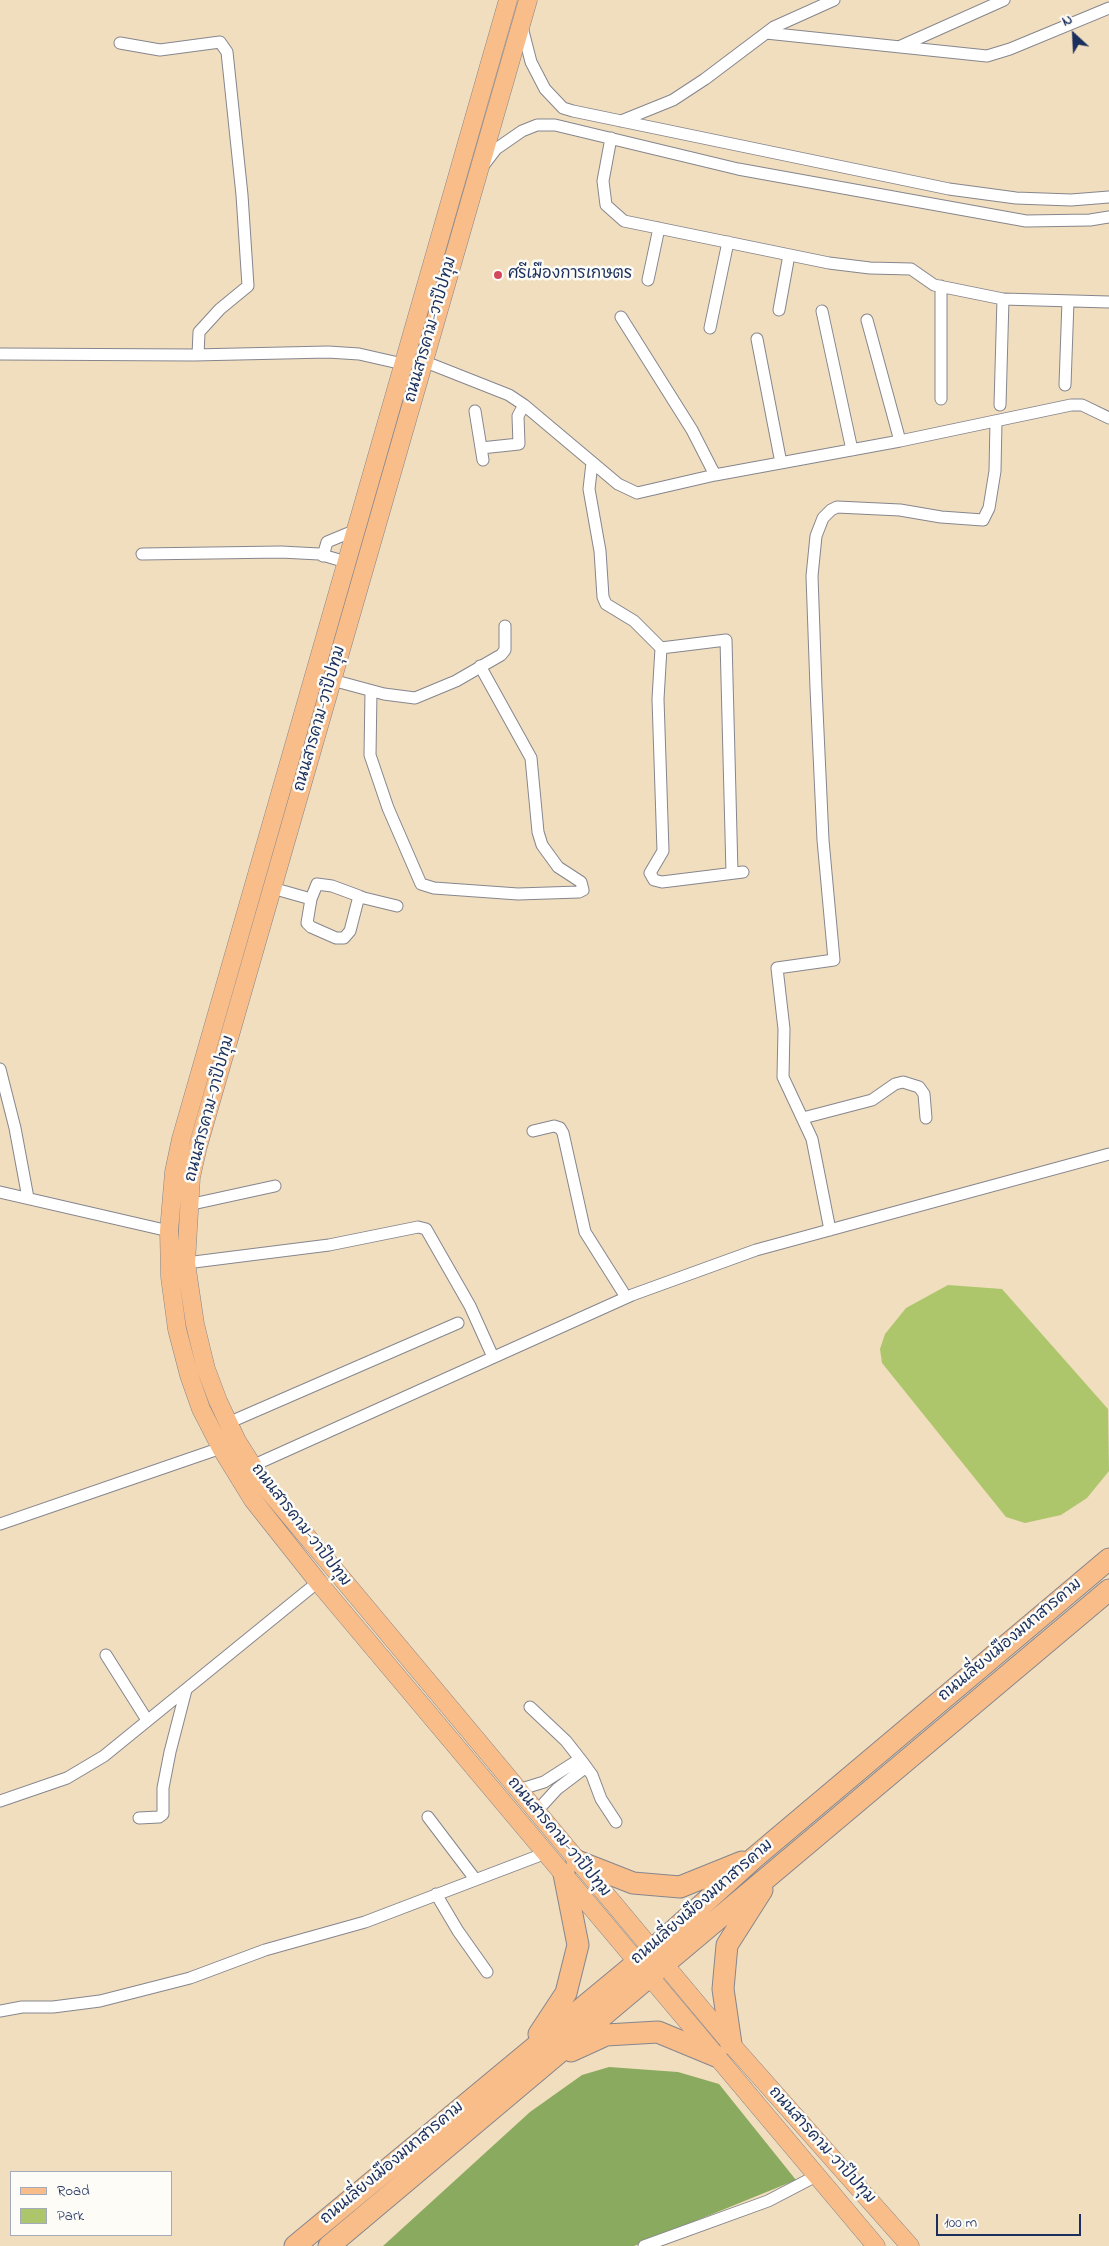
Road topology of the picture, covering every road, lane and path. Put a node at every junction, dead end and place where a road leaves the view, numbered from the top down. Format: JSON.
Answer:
{"nodes":[{"id":1,"x":508,"y":0,"type":"edge"},
{"id":2,"x":528,"y":0,"type":"edge"},
{"id":3,"x":834,"y":0,"type":"edge"},
{"id":4,"x":1004,"y":0,"type":"edge"},
{"id":5,"x":1109,"y":8,"type":"edge"},
{"id":6,"x":521,"y":23,"type":"junction"},
{"id":7,"x":766,"y":33,"type":"junction"},
{"id":8,"x":120,"y":43,"type":"dead end"},
{"id":9,"x":899,"y":47,"type":"junction"},
{"id":10,"x":621,"y":122,"type":"junction"},
{"id":11,"x":611,"y":138,"type":"junction"},
{"id":12,"x":479,"y":171,"type":"junction"},
{"id":13,"x":1109,"y":197,"type":"edge"},
{"id":14,"x":1109,"y":217,"type":"edge"},
{"id":15,"x":659,"y":228,"type":"junction"},
{"id":16,"x":728,"y":242,"type":"junction"},
{"id":17,"x":789,"y":255,"type":"junction"},
{"id":18,"x":648,"y":280,"type":"dead end"},
{"id":19,"x":941,"y":286,"type":"junction"},
{"id":20,"x":1003,"y":299,"type":"junction"},
{"id":21,"x":1068,"y":301,"type":"junction"},
{"id":22,"x":1109,"y":302,"type":"edge"},
{"id":23,"x":779,"y":310,"type":"dead end"},
{"id":24,"x":822,"y":312,"type":"dead end"},
{"id":25,"x":621,"y":317,"type":"dead end"},
{"id":26,"x":867,"y":320,"type":"dead end"},
{"id":27,"x":710,"y":328,"type":"dead end"},
{"id":28,"x":757,"y":340,"type":"dead end"},
{"id":29,"x":0,"y":354,"type":"edge"},
{"id":30,"x":198,"y":355,"type":"junction"},
{"id":31,"x":404,"y":360,"type":"junction"},
{"id":32,"x":423,"y":361,"type":"junction"},
{"id":33,"x":1065,"y":384,"type":"dead end"},
{"id":34,"x":941,"y":399,"type":"dead end"},
{"id":35,"x":524,"y":405,"type":"junction"},
{"id":36,"x":1000,"y":405,"type":"dead end"},
{"id":37,"x":475,"y":411,"type":"dead end"},
{"id":38,"x":1109,"y":418,"type":"edge"},
{"id":39,"x":996,"y":421,"type":"junction"},
{"id":40,"x":900,"y":441,"type":"junction"},
{"id":41,"x":481,"y":448,"type":"junction"},
{"id":42,"x":852,"y":450,"type":"junction"},
{"id":43,"x":483,"y":460,"type":"dead end"},
{"id":44,"x":592,"y":463,"type":"junction"},
{"id":45,"x":781,"y":463,"type":"junction"},
{"id":46,"x":715,"y":474,"type":"junction"},
{"id":47,"x":356,"y":530,"type":"junction"},
{"id":48,"x":142,"y":554,"type":"dead end"},
{"id":49,"x":323,"y":556,"type":"junction"},
{"id":50,"x":346,"y":562,"type":"junction"},
{"id":51,"x":505,"y":626,"type":"dead end"},
{"id":52,"x":661,"y":648,"type":"junction"},
{"id":53,"x":480,"y":666,"type":"junction"},
{"id":54,"x":332,"y":680,"type":"junction"},
{"id":55,"x":372,"y":691,"type":"junction"},
{"id":56,"x":277,"y":805,"type":"junction"},
{"id":57,"x":294,"y":810,"type":"junction"},
{"id":58,"x":272,"y":888,"type":"junction"},
{"id":59,"x":359,"y":896,"type":"junction"},
{"id":60,"x":311,"y":899,"type":"junction"},
{"id":61,"x":397,"y":906,"type":"dead end"},
{"id":62,"x":0,"y":1069,"type":"edge"},
{"id":63,"x":802,"y":1118,"type":"junction"},
{"id":64,"x":926,"y":1118,"type":"dead end"},
{"id":65,"x":533,"y":1130,"type":"dead end"},
{"id":66,"x":1109,"y":1154,"type":"edge"},
{"id":67,"x":275,"y":1186,"type":"dead end"},
{"id":68,"x":0,"y":1192,"type":"edge"},
{"id":69,"x":28,"y":1198,"type":"junction"},
{"id":70,"x":188,"y":1205,"type":"junction"},
{"id":71,"x":830,"y":1230,"type":"junction"},
{"id":72,"x":169,"y":1231,"type":"junction"},
{"id":73,"x":186,"y":1263,"type":"junction"},
{"id":74,"x":626,"y":1298,"type":"junction"},
{"id":75,"x":458,"y":1323,"type":"dead end"},
{"id":76,"x":493,"y":1357,"type":"junction"},
{"id":77,"x":228,"y":1423,"type":"junction"},
{"id":78,"x":221,"y":1448,"type":"junction"},
{"id":79,"x":252,"y":1466,"type":"junction"},
{"id":80,"x":0,"y":1524,"type":"edge"},
{"id":81,"x":1109,"y":1558,"type":"edge"},
{"id":82,"x":318,"y":1582,"type":"junction"},
{"id":83,"x":1109,"y":1590,"type":"edge"},
{"id":84,"x":390,"y":1638,"type":"junction"},
{"id":85,"x":376,"y":1650,"type":"junction"},
{"id":86,"x":106,"y":1655,"type":"dead end"},
{"id":87,"x":186,"y":1690,"type":"junction"},
{"id":88,"x":530,"y":1707,"type":"dead end"},
{"id":89,"x":147,"y":1720,"type":"junction"},
{"id":90,"x":583,"y":1763,"type":"junction"},
{"id":91,"x":518,"y":1790,"type":"junction"},
{"id":92,"x":0,"y":1801,"type":"edge"},
{"id":93,"x":536,"y":1812,"type":"junction"},
{"id":94,"x":428,"y":1817,"type":"dead end"},
{"id":95,"x":139,"y":1818,"type":"dead end"},
{"id":96,"x":616,"y":1822,"type":"dead end"},
{"id":97,"x":546,"y":1853,"type":"junction"},
{"id":98,"x":754,"y":1858,"type":"junction"},
{"id":99,"x":571,"y":1867,"type":"junction"},
{"id":100,"x":773,"y":1873,"type":"junction"},
{"id":101,"x":475,"y":1879,"type":"junction"},
{"id":102,"x":436,"y":1894,"type":"junction"},
{"id":103,"x":650,"y":1963,"type":"junction"},
{"id":104,"x":487,"y":1972,"type":"dead end"},
{"id":105,"x":0,"y":2011,"type":"edge"},
{"id":106,"x":723,"y":2050,"type":"junction"},
{"id":107,"x":534,"y":2059,"type":"junction"},
{"id":108,"x":816,"y":2176,"type":"junction"},
{"id":109,"x":295,"y":2246,"type":"edge"},
{"id":110,"x":329,"y":2246,"type":"edge"},
{"id":111,"x":644,"y":2246,"type":"edge"},
{"id":112,"x":876,"y":2246,"type":"edge"},
{"id":113,"x":910,"y":2246,"type":"edge"}],
"edges":[{"from":1,"to":31,"type":"main road","name":"ถนนสารคาม-วาปีปทุม"},
{"from":2,"to":6,"type":"main road","name":"ถนนสารคาม-วาปีปทุม"},
{"from":3,"to":7,"type":"street"},
{"from":4,"to":9,"type":"street"},
{"from":5,"to":9,"type":"street"},
{"from":6,"to":10,"type":"street"},
{"from":6,"to":12,"type":"main road","name":"ถนนสารคาม-วาปีปทุม"},
{"from":7,"to":9,"type":"street"},
{"from":7,"to":10,"type":"street"},
{"from":8,"to":30,"type":"street"},
{"from":10,"to":13,"type":"street"},
{"from":11,"to":12,"type":"street"},
{"from":11,"to":14,"type":"street"},
{"from":11,"to":15,"type":"street"},
{"from":12,"to":32,"type":"main road","name":"ถนนสารคาม-วาปีปทุม"},
{"from":15,"to":16,"type":"street"},
{"from":15,"to":18,"type":"street"},
{"from":16,"to":17,"type":"street"},
{"from":16,"to":27,"type":"street"},
{"from":17,"to":19,"type":"street"},
{"from":17,"to":23,"type":"street"},
{"from":19,"to":20,"type":"street"},
{"from":19,"to":34,"type":"street"},
{"from":20,"to":21,"type":"street"},
{"from":20,"to":36,"type":"street"},
{"from":21,"to":22,"type":"street"},
{"from":21,"to":33,"type":"street"},
{"from":24,"to":42,"type":"street"},
{"from":25,"to":46,"type":"street"},
{"from":26,"to":40,"type":"street"},
{"from":28,"to":45,"type":"street"},
{"from":29,"to":30,"type":"street"},
{"from":30,"to":31,"type":"street"},
{"from":31,"to":47,"type":"main road","name":"ถนนสารคาม-วาปีปทุม"},
{"from":32,"to":35,"type":"street"},
{"from":32,"to":54,"type":"main road","name":"ถนนสารคาม-วาปีปทุม"},
{"from":35,"to":41,"type":"street"},
{"from":35,"to":44,"type":"street"},
{"from":37,"to":41,"type":"street"},
{"from":38,"to":39,"type":"street"},
{"from":39,"to":40,"type":"street"},
{"from":39,"to":63,"type":"street"},
{"from":40,"to":42,"type":"street"},
{"from":41,"to":43,"type":"street"},
{"from":42,"to":45,"type":"street"},
{"from":44,"to":46,"type":"street"},
{"from":44,"to":52,"type":"street"},
{"from":45,"to":46,"type":"street"},
{"from":47,"to":49,"type":"street"},
{"from":47,"to":50,"type":"main road","name":"ถนนสารคาม-วาปีปทุม"},
{"from":48,"to":49,"type":"street"},
{"from":49,"to":50,"type":"street"},
{"from":50,"to":56,"type":"main road","name":"ถนนสารคาม-วาปีปทุม"},
{"from":51,"to":53,"type":"street"},
{"from":52,"to":52,"type":"street"},
{"from":53,"to":55,"type":"street"},
{"from":53,"to":55,"type":"street"},
{"from":54,"to":55,"type":"street"},
{"from":54,"to":57,"type":"main road","name":"ถนนสารคาม-วาปีปทุม"},
{"from":56,"to":57,"type":"main road"},
{"from":56,"to":72,"type":"main road","name":"ถนนสารคาม-วาปีปทุม"},
{"from":57,"to":58,"type":"main road","name":"ถนนสารคาม-วาปีปทุม"},
{"from":58,"to":60,"type":"street"},
{"from":58,"to":70,"type":"main road","name":"ถนนสารคาม-วาปีปทุม"},
{"from":59,"to":60,"type":"street"},
{"from":59,"to":60,"type":"street"},
{"from":59,"to":61,"type":"street"},
{"from":62,"to":69,"type":"street"},
{"from":63,"to":64,"type":"street"},
{"from":63,"to":71,"type":"street"},
{"from":65,"to":74,"type":"street"},
{"from":66,"to":71,"type":"street"},
{"from":67,"to":70,"type":"street"},
{"from":68,"to":69,"type":"street"},
{"from":69,"to":72,"type":"street"},
{"from":70,"to":73,"type":"main road","name":"ถนนสารคาม-วาปีปทุม"},
{"from":71,"to":74,"type":"street"},
{"from":72,"to":78,"type":"main road","name":"ถนนสารคาม-วาปีปทุม"},
{"from":73,"to":76,"type":"street"},
{"from":73,"to":77,"type":"main road","name":"ถนนสารคาม-วาปีปทุม"},
{"from":74,"to":76,"type":"street"},
{"from":75,"to":77,"type":"street"},
{"from":76,"to":79,"type":"street"},
{"from":77,"to":79,"type":"main road","name":"ถนนสารคาม-วาปีปทุม"},
{"from":78,"to":80,"type":"street"},
{"from":78,"to":82,"type":"main road","name":"ถนนสารคาม-วาปีปทุม"},
{"from":79,"to":84,"type":"main road","name":"ถนนสารคาม-วาปีปทุม"},
{"from":81,"to":98,"type":"highway","name":"ถนนเลี่ยงเมืองมหาสารคาม"},
{"from":82,"to":85,"type":"main road","name":"ถนนสารคาม-วาปีปทุม"},
{"from":82,"to":87,"type":"street"},
{"from":83,"to":100,"type":"highway","name":"ถนนเลี่ยงเมืองมหาสารคาม"},
{"from":84,"to":85,"type":"main road"},
{"from":84,"to":91,"type":"main road","name":"ถนนสารคาม-วาปีปทุม"},
{"from":85,"to":97,"type":"main road","name":"ถนนสารคาม-วาปีปทุม"},
{"from":86,"to":89,"type":"street"},
{"from":87,"to":89,"type":"street"},
{"from":87,"to":95,"type":"street"},
{"from":88,"to":90,"type":"street"},
{"from":89,"to":92,"type":"street"},
{"from":90,"to":91,"type":"street"},
{"from":90,"to":93,"type":"street"},
{"from":90,"to":96,"type":"street"},
{"from":91,"to":93,"type":"main road","name":"ถนนสารคาม-วาปีปทุม"},
{"from":93,"to":99,"type":"main road","name":"ถนนสารคาม-วาปีปทุม"},
{"from":94,"to":101,"type":"street"},
{"from":97,"to":99,"type":"main road","name":"ถนนสารคาม-วาปีปทุม"},
{"from":97,"to":101,"type":"street"},
{"from":98,"to":99,"type":"highway"},
{"from":98,"to":103,"type":"highway","name":"ถนนเลี่ยงเมืองมหาสารคาม"},
{"from":99,"to":103,"type":"main road","name":"ถนนสารคาม-วาปีปทุม"},
{"from":99,"to":107,"type":"highway"},
{"from":100,"to":103,"type":"highway","name":"ถนนเลี่ยงเมืองมหาสารคาม"},
{"from":100,"to":106,"type":"highway"},
{"from":101,"to":102,"type":"street"},
{"from":102,"to":104,"type":"street"},
{"from":102,"to":105,"type":"street"},
{"from":103,"to":106,"type":"main road","name":"ถนนสารคาม-วาปีปทุม"},
{"from":103,"to":107,"type":"highway","name":"ถนนเลี่ยงเมืองมหาสารคาม"},
{"from":106,"to":107,"type":"highway"},
{"from":106,"to":108,"type":"main road","name":"ถนนสารคาม-วาปีปทุม"},
{"from":106,"to":113,"type":"main road","name":"ถนนสารคาม-วาปีปทุม"},
{"from":107,"to":109,"type":"highway","name":"ถนนเลี่ยงเมืองมหาสารคาม"},
{"from":107,"to":110,"type":"highway","name":"ถนนเลี่ยงเมืองมหาสารคาม"},
{"from":108,"to":111,"type":"street"},
{"from":108,"to":112,"type":"main road","name":"ถนนสารคาม-วาปีปทุม"}]}
